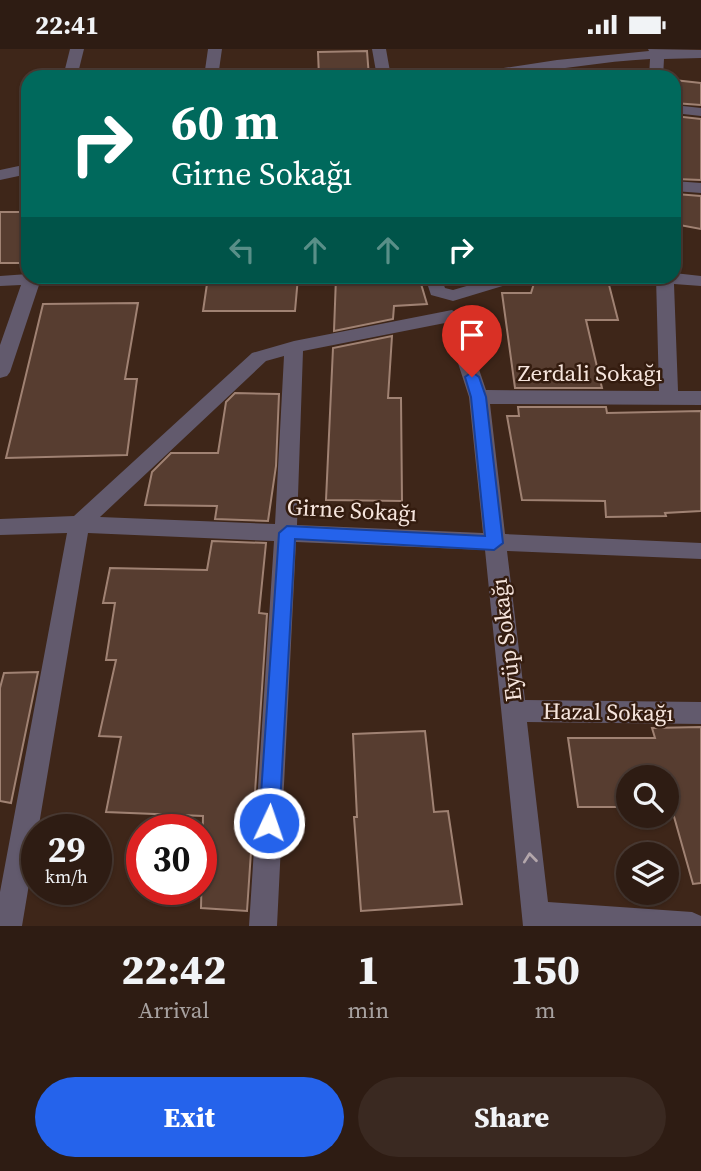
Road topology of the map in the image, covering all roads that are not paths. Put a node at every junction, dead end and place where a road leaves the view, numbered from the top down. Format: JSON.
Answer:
{"nodes":[{"id":1,"x":76,"y":49,"type":"edge"},
{"id":2,"x":215,"y":49,"type":"edge"},
{"id":3,"x":379,"y":49,"type":"edge"},
{"id":4,"x":656,"y":51,"type":"edge"},
{"id":5,"x":701,"y":54,"type":"edge"},
{"id":6,"x":72,"y":70,"type":"edge"},
{"id":7,"x":212,"y":70,"type":"edge"},
{"id":8,"x":383,"y":70,"type":"edge"},
{"id":9,"x":496,"y":70,"type":"edge"},
{"id":10,"x":656,"y":70,"type":"edge"},
{"id":11,"x":681,"y":110,"type":"edge"},
{"id":12,"x":701,"y":112,"type":"edge"},
{"id":13,"x":21,"y":170,"type":"edge"},
{"id":14,"x":0,"y":175,"type":"edge"},
{"id":15,"x":681,"y":187,"type":"edge"},
{"id":16,"x":701,"y":188,"type":"edge"},
{"id":17,"x":681,"y":279,"type":"edge"},
{"id":18,"x":21,"y":280,"type":"edge"},
{"id":19,"x":0,"y":281,"type":"edge"},
{"id":20,"x":701,"y":281,"type":"edge"},
{"id":21,"x":30,"y":284,"type":"edge"},
{"id":22,"x":435,"y":284,"type":"edge"},
{"id":23,"x":491,"y":284,"type":"edge"},
{"id":24,"x":666,"y":284,"type":"edge"},
{"id":25,"x":295,"y":347,"type":"junction"},
{"id":26,"x":0,"y":372,"type":"edge"},
{"id":27,"x":479,"y":397,"type":"junction"},
{"id":28,"x":669,"y":397,"type":"junction"},
{"id":29,"x":701,"y":398,"type":"edge"},
{"id":30,"x":79,"y":524,"type":"junction"},
{"id":31,"x":0,"y":527,"type":"edge"},
{"id":32,"x":287,"y":533,"type":"junction"},
{"id":33,"x":494,"y":543,"type":"junction"},
{"id":34,"x":701,"y":551,"type":"edge"},
{"id":35,"x":514,"y":711,"type":"junction"},
{"id":36,"x":701,"y":713,"type":"edge"},
{"id":37,"x":536,"y":920,"type":"edge"},
{"id":38,"x":8,"y":926,"type":"edge"},
{"id":39,"x":263,"y":926,"type":"edge"},
{"id":40,"x":692,"y":926,"type":"edge"}],
"edges":[{"from":1,"to":6,"type":"street"},
{"from":2,"to":7,"type":"street"},
{"from":3,"to":8,"type":"street"},
{"from":4,"to":5,"type":"street"},
{"from":4,"to":9,"type":"street"},
{"from":4,"to":10,"type":"street"},
{"from":11,"to":12,"type":"street"},
{"from":13,"to":14,"type":"street"},
{"from":15,"to":16,"type":"street"},
{"from":17,"to":20,"type":"street"},
{"from":18,"to":19,"type":"street"},
{"from":21,"to":26,"type":"street"},
{"from":22,"to":23,"type":"street"},
{"from":24,"to":28,"type":"street"},
{"from":25,"to":27,"type":"street","name":"Eyüp Sokağı"},
{"from":25,"to":30,"type":"street"},
{"from":25,"to":32,"type":"street"},
{"from":27,"to":28,"type":"street","name":"Zerdali Sokağı"},
{"from":27,"to":33,"type":"street","name":"Eyüp Sokağı"},
{"from":28,"to":29,"type":"street","name":"Zerdali Sokağı"},
{"from":30,"to":31,"type":"street","name":"Girne Sokağı"},
{"from":30,"to":32,"type":"street","name":"Girne Sokağı"},
{"from":30,"to":38,"type":"street"},
{"from":32,"to":33,"type":"street","name":"Girne Sokağı"},
{"from":32,"to":39,"type":"street"},
{"from":33,"to":34,"type":"street","name":"Girne Sokağı"},
{"from":33,"to":35,"type":"street","name":"Eyüp Sokağı"},
{"from":35,"to":36,"type":"street","name":"Hazal Sokağı"},
{"from":37,"to":35,"type":"street","name":"Eyüp Sokağı","one_way":true},
{"from":37,"to":40,"type":"street"}]}
